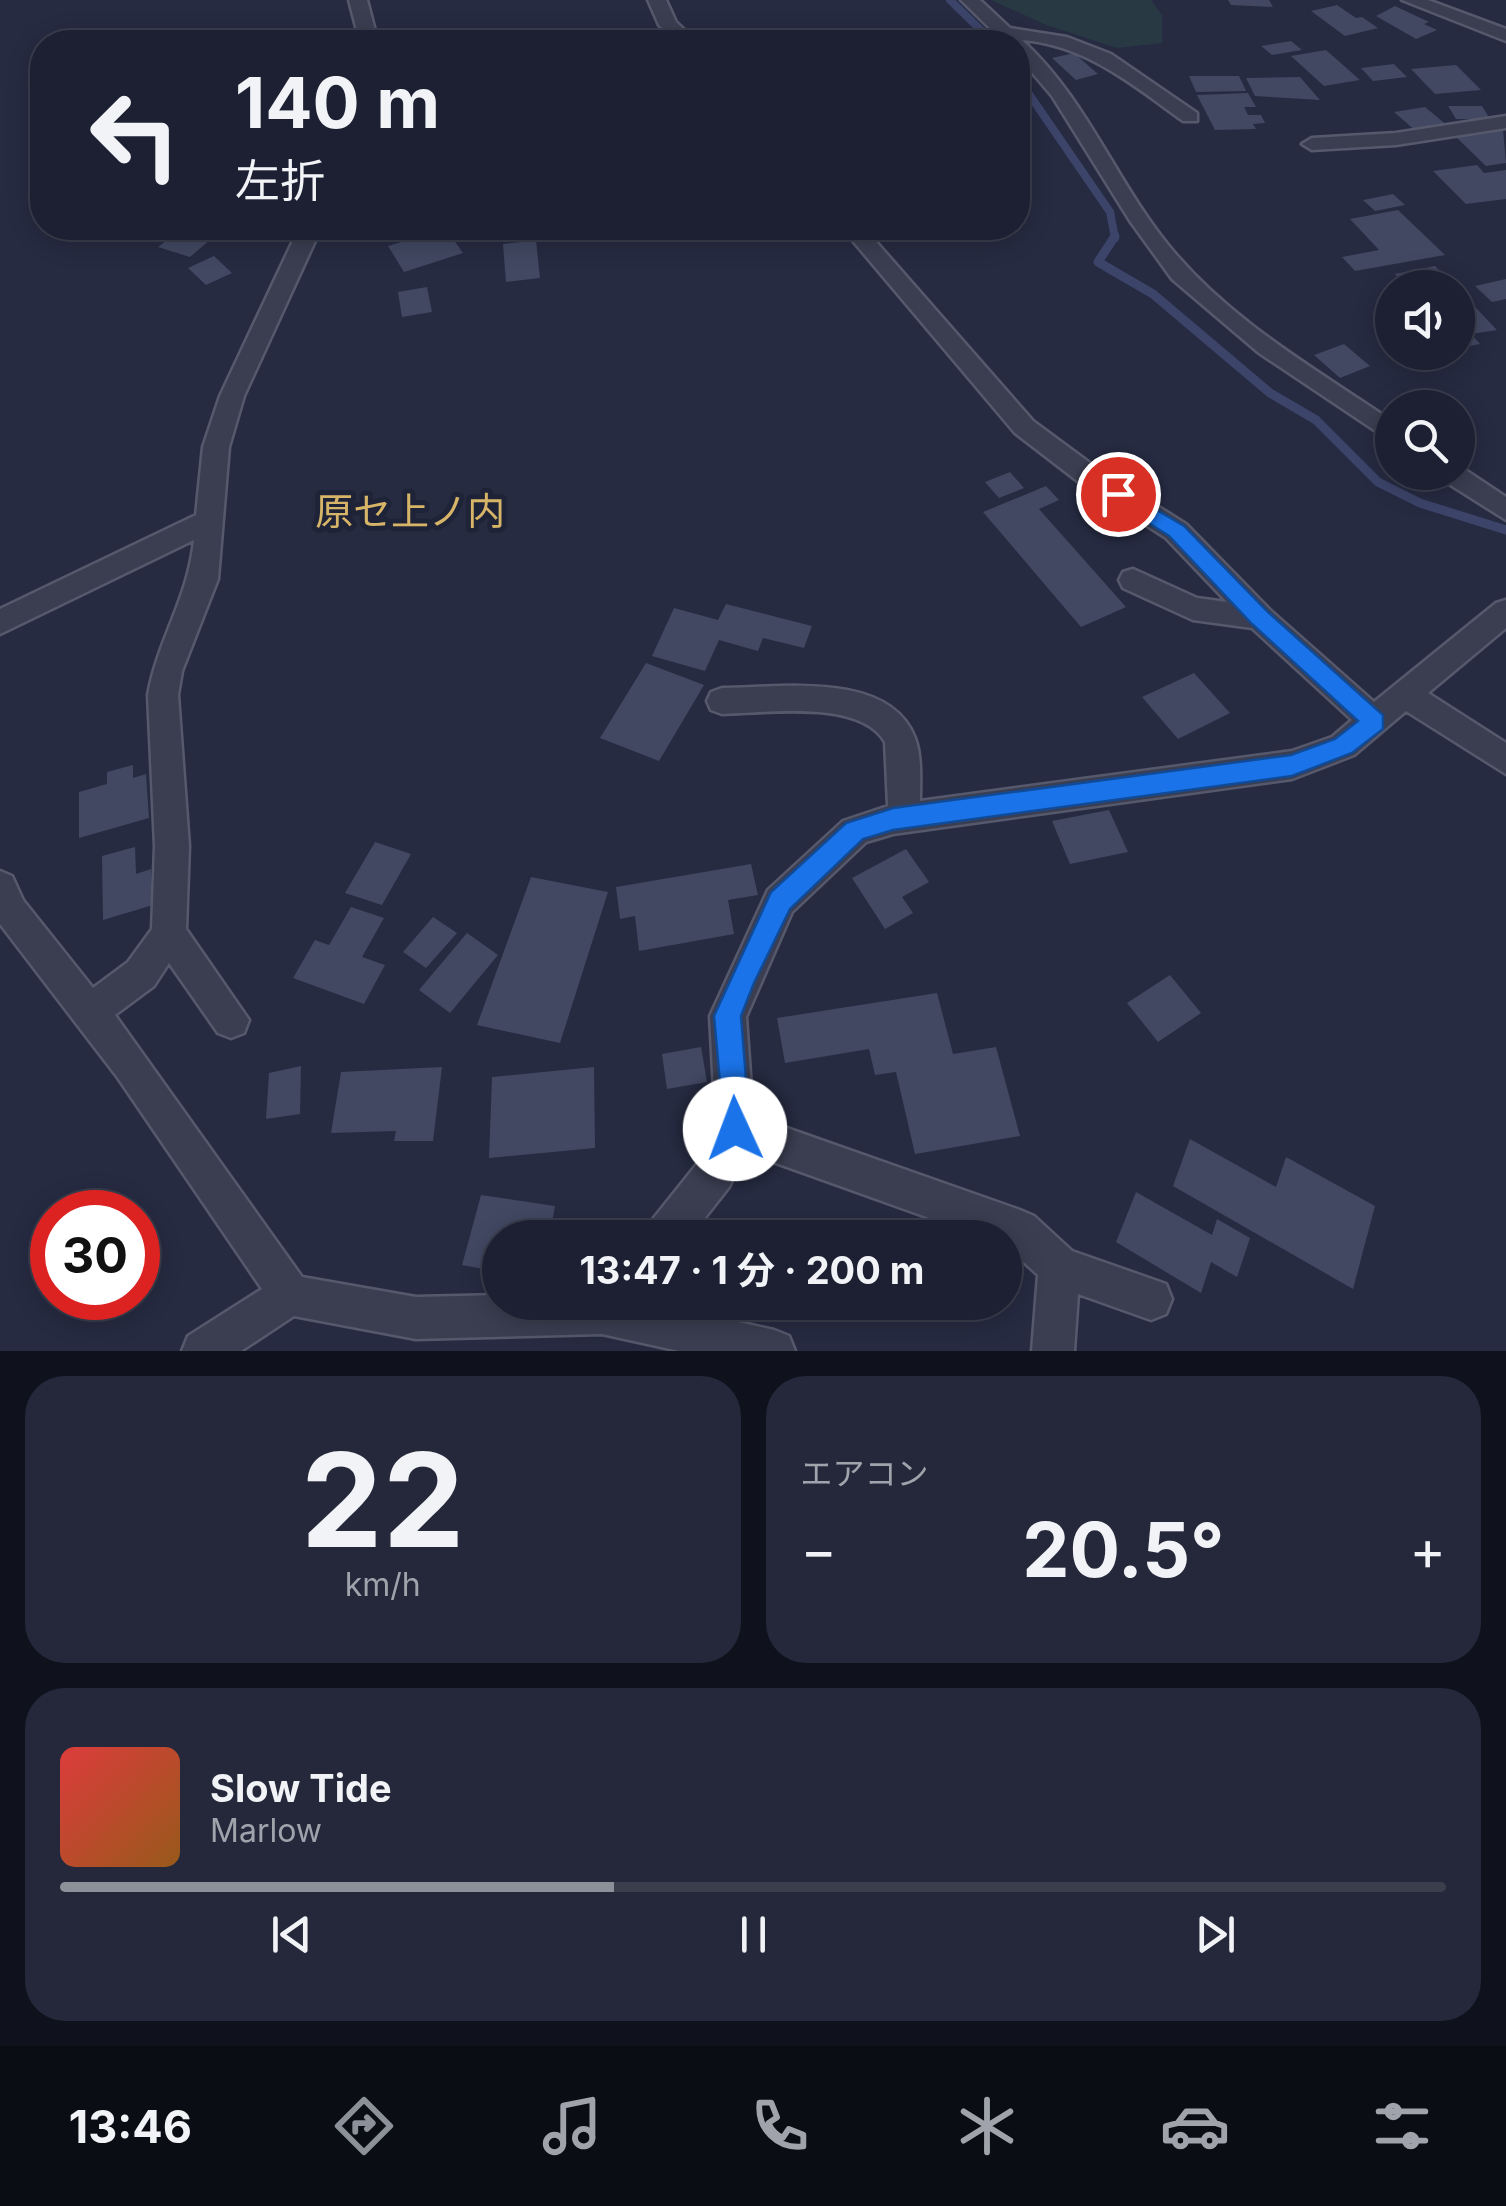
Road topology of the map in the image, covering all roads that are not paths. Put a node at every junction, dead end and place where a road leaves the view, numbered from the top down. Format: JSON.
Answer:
{"nodes":[{"id":1,"x":358,"y":0,"type":"edge"},
{"id":2,"x":657,"y":0,"type":"edge"},
{"id":3,"x":970,"y":0,"type":"edge"},
{"id":4,"x":1412,"y":0,"type":"edge"},
{"id":5,"x":366,"y":30,"type":"edge"},
{"id":6,"x":674,"y":30,"type":"edge"},
{"id":7,"x":1002,"y":30,"type":"edge"},
{"id":8,"x":1506,"y":35,"type":"edge"},
{"id":9,"x":1030,"y":38,"type":"edge"},
{"id":10,"x":1030,"y":57,"type":"edge"},
{"id":11,"x":1190,"y":117,"type":"dead end"},
{"id":12,"x":1506,"y":122,"type":"edge"},
{"id":13,"x":1312,"y":144,"type":"dead end"},
{"id":14,"x":304,"y":240,"type":"edge"},
{"id":15,"x":863,"y":240,"type":"edge"},
{"id":16,"x":1375,"y":421,"type":"edge"},
{"id":17,"x":1475,"y":489,"type":"edge"},
{"id":18,"x":1506,"y":510,"type":"edge"},
{"id":19,"x":209,"y":521,"type":"junction"},
{"id":20,"x":1133,"y":580,"type":"dead end"},
{"id":21,"x":1506,"y":611,"type":"edge"},
{"id":22,"x":1260,"y":618,"type":"junction"},
{"id":23,"x":0,"y":622,"type":"edge"},
{"id":24,"x":1407,"y":696,"type":"junction"},
{"id":25,"x":722,"y":701,"type":"dead end"},
{"id":26,"x":1375,"y":722,"type":"junction"},
{"id":27,"x":1506,"y":760,"type":"edge"},
{"id":28,"x":905,"y":817,"type":"junction"},
{"id":29,"x":0,"y":887,"type":"edge"},
{"id":30,"x":169,"y":934,"type":"junction"},
{"id":31,"x":90,"y":1012,"type":"junction"},
{"id":32,"x":230,"y":1020,"type":"dead end"},
{"id":33,"x":735,"y":1129,"type":"junction"},
{"id":34,"x":677,"y":1220,"type":"edge"},
{"id":35,"x":1059,"y":1267,"type":"junction"},
{"id":36,"x":290,"y":1294,"type":"junction"},
{"id":37,"x":1151,"y":1299,"type":"dead end"},
{"id":38,"x":482,"y":1315,"type":"edge"},
{"id":39,"x":653,"y":1320,"type":"edge"},
{"id":40,"x":204,"y":1351,"type":"edge"},
{"id":41,"x":774,"y":1351,"type":"edge"},
{"id":42,"x":1053,"y":1351,"type":"edge"}],
"edges":[{"from":1,"to":5,"type":"street"},
{"from":2,"to":6,"type":"street"},
{"from":3,"to":7,"type":"street"},
{"from":4,"to":8,"type":"street"},
{"from":9,"to":11,"type":"street"},
{"from":10,"to":16,"type":"street"},
{"from":12,"to":13,"type":"street"},
{"from":14,"to":19,"type":"street"},
{"from":15,"to":22,"type":"street"},
{"from":17,"to":18,"type":"street"},
{"from":19,"to":23,"type":"street"},
{"from":19,"to":30,"type":"street"},
{"from":20,"to":22,"type":"street"},
{"from":21,"to":24,"type":"street"},
{"from":22,"to":26,"type":"street"},
{"from":24,"to":26,"type":"street"},
{"from":24,"to":27,"type":"street"},
{"from":25,"to":28,"type":"street"},
{"from":26,"to":28,"type":"street"},
{"from":28,"to":33,"type":"street"},
{"from":29,"to":31,"type":"street"},
{"from":30,"to":31,"type":"street"},
{"from":30,"to":32,"type":"street"},
{"from":31,"to":36,"type":"street"},
{"from":33,"to":34,"type":"street"},
{"from":33,"to":35,"type":"street"},
{"from":35,"to":37,"type":"street"},
{"from":35,"to":42,"type":"street"},
{"from":36,"to":38,"type":"street"},
{"from":36,"to":40,"type":"street"},
{"from":39,"to":41,"type":"street"}]}
